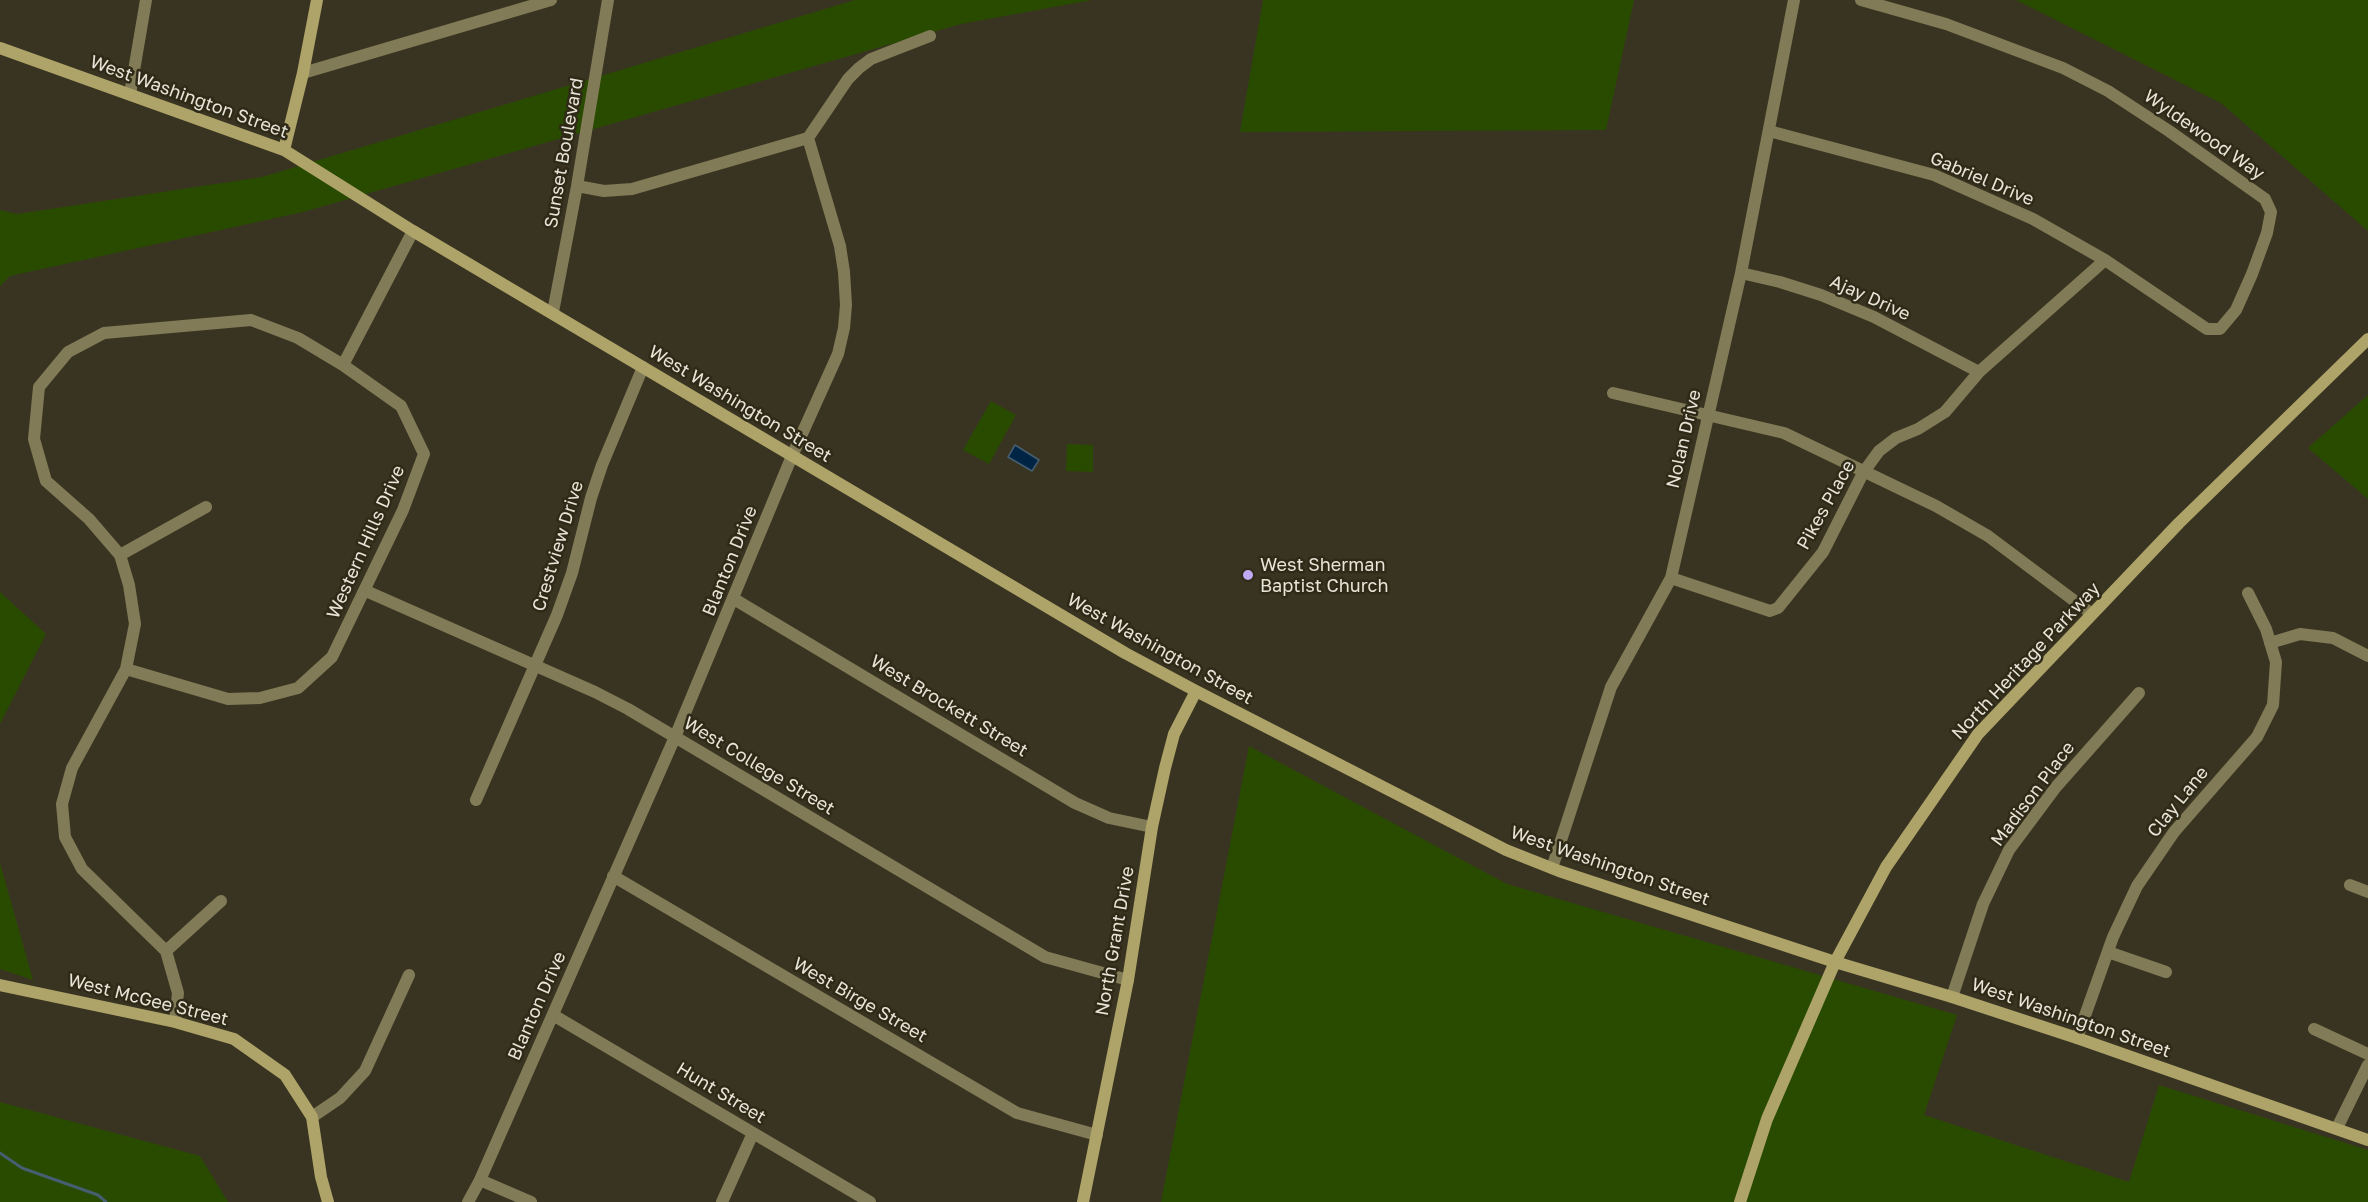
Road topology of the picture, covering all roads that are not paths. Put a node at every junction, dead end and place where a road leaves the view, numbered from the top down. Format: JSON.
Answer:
{"nodes":[{"id":1,"x":147,"y":0,"type":"edge"},
{"id":2,"x":317,"y":0,"type":"edge"},
{"id":3,"x":551,"y":0,"type":"edge"},
{"id":4,"x":608,"y":0,"type":"edge"},
{"id":5,"x":1794,"y":0,"type":"edge"},
{"id":6,"x":1861,"y":0,"type":"edge"},
{"id":7,"x":930,"y":36,"type":"dead end"},
{"id":8,"x":1,"y":45,"type":"edge"},
{"id":9,"x":303,"y":73,"type":"junction"},
{"id":10,"x":130,"y":94,"type":"junction"},
{"id":11,"x":1769,"y":131,"type":"junction"},
{"id":12,"x":808,"y":138,"type":"junction"},
{"id":13,"x":284,"y":150,"type":"junction"},
{"id":14,"x":577,"y":186,"type":"junction"},
{"id":15,"x":413,"y":231,"type":"junction"},
{"id":16,"x":2104,"y":260,"type":"junction"},
{"id":17,"x":1741,"y":273,"type":"junction"},
{"id":18,"x":552,"y":312,"type":"junction"},
{"id":19,"x":2368,"y":339,"type":"edge"},
{"id":20,"x":343,"y":365,"type":"junction"},
{"id":21,"x":643,"y":367,"type":"junction"},
{"id":22,"x":1979,"y":372,"type":"junction"},
{"id":23,"x":1613,"y":393,"type":"dead end"},
{"id":24,"x":1707,"y":415,"type":"junction"},
{"id":25,"x":792,"y":456,"type":"junction"},
{"id":26,"x":1863,"y":473,"type":"junction"},
{"id":27,"x":206,"y":507,"type":"dead end"},
{"id":28,"x":120,"y":555,"type":"junction"},
{"id":29,"x":1671,"y":578,"type":"junction"},
{"id":30,"x":366,"y":591,"type":"junction"},
{"id":31,"x":2248,"y":593,"type":"dead end"},
{"id":32,"x":734,"y":599,"type":"junction"},
{"id":33,"x":2092,"y":614,"type":"junction"},
{"id":34,"x":2270,"y":643,"type":"junction"},
{"id":35,"x":2368,"y":656,"type":"edge"},
{"id":36,"x":534,"y":665,"type":"junction"},
{"id":37,"x":126,"y":669,"type":"junction"},
{"id":38,"x":1196,"y":691,"type":"junction"},
{"id":39,"x":2139,"y":693,"type":"dead end"},
{"id":40,"x":675,"y":737,"type":"junction"},
{"id":41,"x":476,"y":801,"type":"dead end"},
{"id":42,"x":1152,"y":826,"type":"junction"},
{"id":43,"x":1552,"y":868,"type":"junction"},
{"id":44,"x":613,"y":876,"type":"junction"},
{"id":45,"x":2350,"y":885,"type":"dead end"},
{"id":46,"x":2368,"y":892,"type":"edge"},
{"id":47,"x":221,"y":901,"type":"dead end"},
{"id":48,"x":166,"y":951,"type":"junction"},
{"id":49,"x":2108,"y":952,"type":"junction"},
{"id":50,"x":1835,"y":962,"type":"junction"},
{"id":51,"x":2166,"y":972,"type":"dead end"},
{"id":52,"x":409,"y":975,"type":"dead end"},
{"id":53,"x":1128,"y":980,"type":"junction"},
{"id":54,"x":0,"y":985,"type":"edge"},
{"id":55,"x":1952,"y":997,"type":"junction"},
{"id":56,"x":553,"y":1015,"type":"junction"},
{"id":57,"x":175,"y":1022,"type":"junction"},
{"id":58,"x":2314,"y":1029,"type":"dead end"},
{"id":59,"x":2077,"y":1038,"type":"junction"},
{"id":60,"x":2368,"y":1054,"type":"edge"},
{"id":61,"x":2368,"y":1065,"type":"edge"},
{"id":62,"x":312,"y":1117,"type":"junction"},
{"id":63,"x":2337,"y":1128,"type":"junction"},
{"id":64,"x":753,"y":1133,"type":"junction"},
{"id":65,"x":1097,"y":1135,"type":"junction"},
{"id":66,"x":2368,"y":1140,"type":"edge"},
{"id":67,"x":480,"y":1180,"type":"junction"},
{"id":68,"x":328,"y":1202,"type":"edge"},
{"id":69,"x":468,"y":1202,"type":"edge"},
{"id":70,"x":531,"y":1202,"type":"edge"},
{"id":71,"x":722,"y":1202,"type":"edge"},
{"id":72,"x":870,"y":1202,"type":"edge"},
{"id":73,"x":1083,"y":1202,"type":"edge"},
{"id":74,"x":1740,"y":1202,"type":"edge"}],
"edges":[{"from":1,"to":10,"type":"street"},
{"from":2,"to":9,"type":"street"},
{"from":3,"to":9,"type":"street"},
{"from":4,"to":14,"type":"street","name":"Sunset Boulevard"},
{"from":5,"to":11,"type":"street","name":"Nolan Drive"},
{"from":6,"to":16,"type":"street","name":"Wyldewood Way"},
{"from":7,"to":12,"type":"street"},
{"from":8,"to":10,"type":"street","name":"West Washington Street"},
{"from":9,"to":13,"type":"street"},
{"from":10,"to":13,"type":"street","name":"West Washington Street"},
{"from":11,"to":16,"type":"street","name":"Gabriel Drive"},
{"from":11,"to":17,"type":"street","name":"Nolan Drive"},
{"from":12,"to":14,"type":"street"},
{"from":12,"to":25,"type":"street","name":"Blanton Drive"},
{"from":13,"to":15,"type":"street","name":"West Washington Street"},
{"from":14,"to":18,"type":"street","name":"Sunset Boulevard"},
{"from":15,"to":18,"type":"street","name":"West Washington Street"},
{"from":15,"to":20,"type":"street"},
{"from":16,"to":22,"type":"street","name":"Pikes Place"},
{"from":17,"to":22,"type":"street","name":"Ajay Drive"},
{"from":17,"to":24,"type":"street","name":"Nolan Drive"},
{"from":18,"to":21,"type":"street","name":"West Washington Street"},
{"from":19,"to":33,"type":"street","name":"North Heritage Parkway"},
{"from":20,"to":28,"type":"street","name":"Western Hills Drive"},
{"from":20,"to":30,"type":"street","name":"Western Hills Drive"},
{"from":21,"to":25,"type":"street","name":"West Washington Street"},
{"from":21,"to":36,"type":"street","name":"Crestview Drive"},
{"from":22,"to":26,"type":"street","name":"Pikes Place"},
{"from":23,"to":24,"type":"street"},
{"from":24,"to":26,"type":"street"},
{"from":24,"to":29,"type":"street","name":"Nolan Drive"},
{"from":25,"to":32,"type":"street","name":"Blanton Drive"},
{"from":25,"to":38,"type":"street","name":"West Washington Street"},
{"from":26,"to":29,"type":"street","name":"Pikes Place"},
{"from":26,"to":33,"type":"street"},
{"from":27,"to":28,"type":"street"},
{"from":28,"to":37,"type":"street","name":"Western Hills Drive"},
{"from":29,"to":43,"type":"street","name":"Nolan Drive"},
{"from":30,"to":36,"type":"street","name":"West College Street"},
{"from":30,"to":37,"type":"street","name":"Western Hills Drive"},
{"from":31,"to":34,"type":"street","name":"Clay Lane"},
{"from":32,"to":40,"type":"street","name":"Blanton Drive"},
{"from":32,"to":42,"type":"street","name":"West Brockett Street"},
{"from":33,"to":50,"type":"street","name":"North Heritage Parkway"},
{"from":34,"to":35,"type":"street"},
{"from":34,"to":49,"type":"street","name":"Clay Lane"},
{"from":36,"to":40,"type":"street","name":"West College Street"},
{"from":36,"to":41,"type":"street","name":"Crestview Drive"},
{"from":37,"to":48,"type":"street","name":"Western Hills Drive"},
{"from":38,"to":42,"type":"street","name":"North Grant Drive"},
{"from":38,"to":43,"type":"street","name":"West Washington Street"},
{"from":39,"to":55,"type":"street","name":"Madison Place"},
{"from":40,"to":44,"type":"street","name":"Blanton Drive"},
{"from":40,"to":53,"type":"street","name":"West College Street"},
{"from":42,"to":53,"type":"street","name":"North Grant Drive"},
{"from":43,"to":50,"type":"street","name":"West Washington Street"},
{"from":44,"to":56,"type":"street","name":"Blanton Drive"},
{"from":44,"to":65,"type":"street","name":"West Birge Street"},
{"from":45,"to":46,"type":"street"},
{"from":47,"to":48,"type":"street"},
{"from":48,"to":57,"type":"street","name":"Western Hills Drive"},
{"from":49,"to":51,"type":"street"},
{"from":49,"to":59,"type":"street","name":"Clay Lane"},
{"from":50,"to":55,"type":"street","name":"West Washington Street"},
{"from":50,"to":74,"type":"street","name":"North Heritage Parkway"},
{"from":52,"to":62,"type":"street"},
{"from":53,"to":65,"type":"street","name":"North Grant Drive"},
{"from":54,"to":57,"type":"street","name":"West McGee Street"},
{"from":55,"to":59,"type":"street","name":"West Washington Street"},
{"from":56,"to":64,"type":"street","name":"Hunt Street"},
{"from":56,"to":67,"type":"street","name":"Blanton Drive"},
{"from":57,"to":62,"type":"street","name":"West McGee Street"},
{"from":58,"to":60,"type":"street"},
{"from":59,"to":63,"type":"street","name":"West Washington Street"},
{"from":61,"to":63,"type":"street"},
{"from":62,"to":68,"type":"street","name":"West McGee Street"},
{"from":63,"to":66,"type":"street","name":"West Washington Street"},
{"from":64,"to":71,"type":"street"},
{"from":64,"to":72,"type":"street","name":"Hunt Street"},
{"from":65,"to":73,"type":"street","name":"North Grant Drive"},
{"from":67,"to":69,"type":"street","name":"Blanton Drive"},
{"from":67,"to":70,"type":"street"}]}
